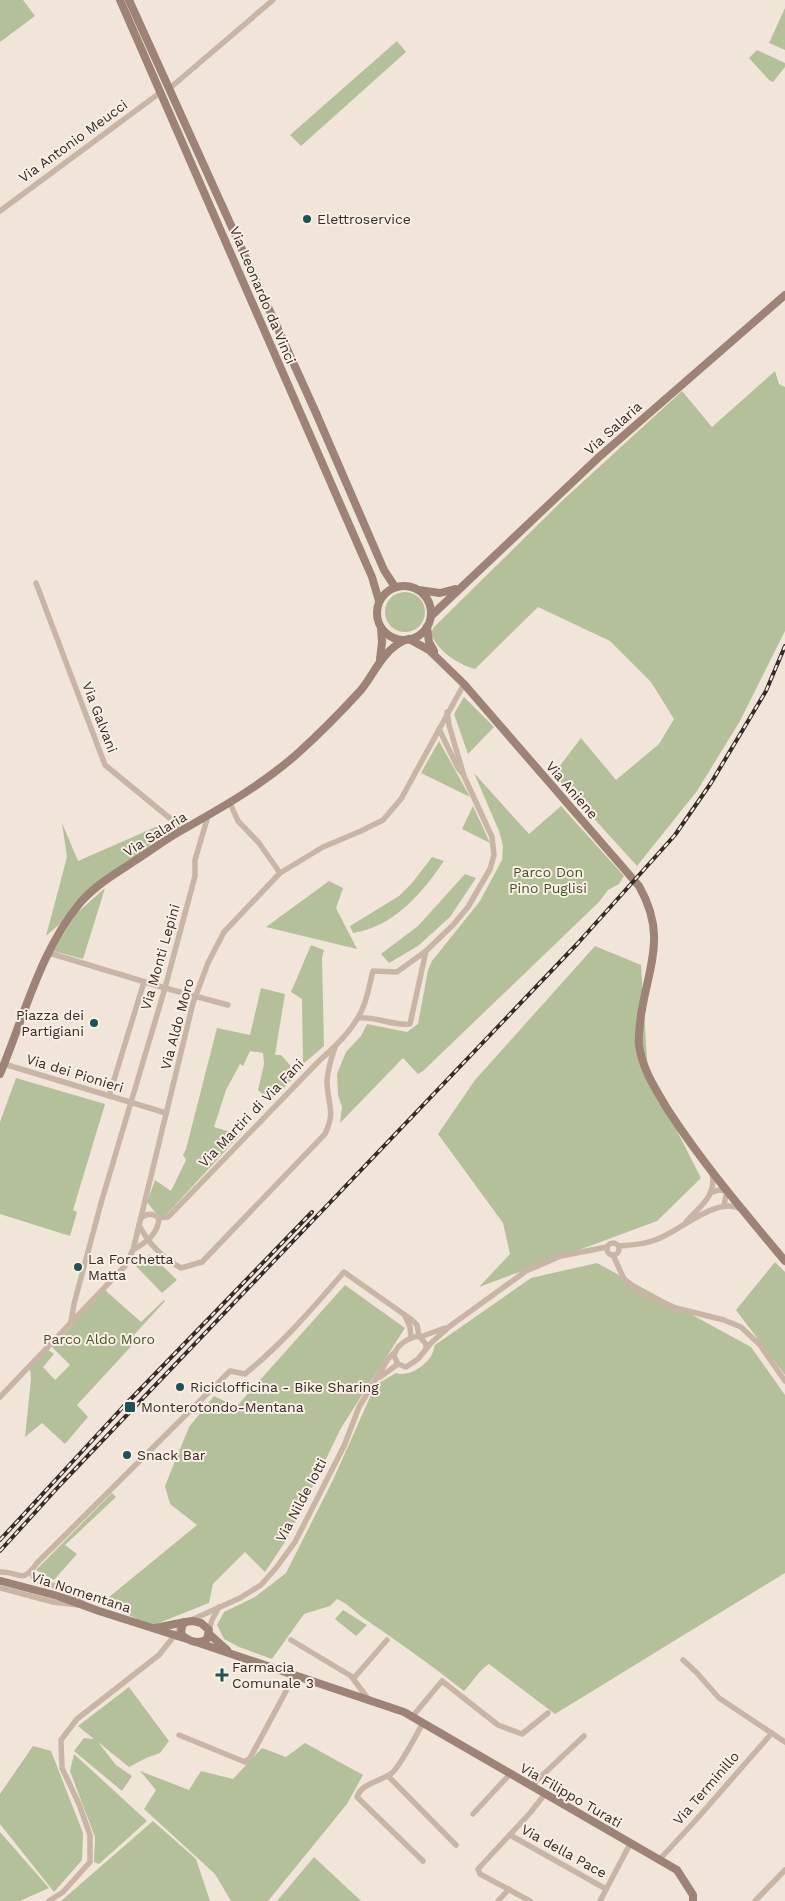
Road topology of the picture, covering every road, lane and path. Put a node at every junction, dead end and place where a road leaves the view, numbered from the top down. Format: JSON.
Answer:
{"nodes":[{"id":1,"x":120,"y":0,"type":"edge"},
{"id":2,"x":130,"y":0,"type":"edge"},
{"id":3,"x":273,"y":0,"type":"edge"},
{"id":4,"x":266,"y":2,"type":"edge"},
{"id":5,"x":170,"y":88,"type":"junction"},
{"id":6,"x":161,"y":92,"type":"junction"},
{"id":7,"x":0,"y":211,"type":"edge"},
{"id":8,"x":785,"y":295,"type":"edge"},
{"id":9,"x":36,"y":583,"type":"dead end"},
{"id":10,"x":463,"y":585,"type":"junction"},
{"id":11,"x":395,"y":587,"type":"junction"},
{"id":12,"x":417,"y":589,"type":"junction"},
{"id":13,"x":379,"y":601,"type":"junction"},
{"id":14,"x":431,"y":616,"type":"junction"},
{"id":15,"x":427,"y":627,"type":"junction"},
{"id":16,"x":381,"y":628,"type":"junction"},
{"id":17,"x":407,"y":639,"type":"junction"},
{"id":18,"x":438,"y":657,"type":"junction"},
{"id":19,"x":380,"y":659,"type":"junction"},
{"id":20,"x":464,"y":684,"type":"junction"},
{"id":21,"x":447,"y":712,"type":"junction"},
{"id":22,"x":439,"y":729,"type":"junction"},
{"id":23,"x":464,"y":776,"type":"junction"},
{"id":24,"x":230,"y":803,"type":"junction"},
{"id":25,"x":208,"y":816,"type":"junction"},
{"id":26,"x":183,"y":829,"type":"junction"},
{"id":27,"x":280,"y":873,"type":"junction"},
{"id":28,"x":49,"y":952,"type":"junction"},
{"id":29,"x":426,"y":952,"type":"junction"},
{"id":30,"x":144,"y":982,"type":"junction"},
{"id":31,"x":165,"y":988,"type":"junction"},
{"id":32,"x":196,"y":996,"type":"junction"},
{"id":33,"x":228,"y":1005,"type":"dead end"},
{"id":34,"x":358,"y":1018,"type":"junction"},
{"id":35,"x":335,"y":1046,"type":"junction"},
{"id":36,"x":8,"y":1065,"type":"junction"},
{"id":37,"x":0,"y":1074,"type":"edge"},
{"id":38,"x":108,"y":1096,"type":"junction"},
{"id":39,"x":130,"y":1103,"type":"junction"},
{"id":40,"x":166,"y":1113,"type":"junction"},
{"id":41,"x":712,"y":1172,"type":"junction"},
{"id":42,"x":727,"y":1191,"type":"junction"},
{"id":43,"x":712,"y":1192,"type":"junction"},
{"id":44,"x":145,"y":1199,"type":"junction"},
{"id":45,"x":724,"y":1205,"type":"junction"},
{"id":46,"x":742,"y":1209,"type":"junction"},
{"id":47,"x":156,"y":1216,"type":"junction"},
{"id":48,"x":140,"y":1218,"type":"junction"},
{"id":49,"x":683,"y":1224,"type":"junction"},
{"id":50,"x":139,"y":1225,"type":"junction"},
{"id":51,"x":148,"y":1240,"type":"junction"},
{"id":52,"x":618,"y":1246,"type":"junction"},
{"id":53,"x":607,"y":1247,"type":"junction"},
{"id":54,"x":133,"y":1250,"type":"junction"},
{"id":55,"x":613,"y":1255,"type":"junction"},
{"id":56,"x":785,"y":1260,"type":"edge"},
{"id":57,"x":405,"y":1316,"type":"junction"},
{"id":58,"x":71,"y":1322,"type":"junction"},
{"id":59,"x":450,"y":1326,"type":"junction"},
{"id":60,"x":420,"y":1337,"type":"junction"},
{"id":61,"x":411,"y":1338,"type":"junction"},
{"id":62,"x":426,"y":1348,"type":"junction"},
{"id":63,"x":395,"y":1352,"type":"junction"},
{"id":64,"x":398,"y":1364,"type":"junction"},
{"id":65,"x":376,"y":1380,"type":"junction"},
{"id":66,"x":785,"y":1381,"type":"edge"},
{"id":67,"x":0,"y":1397,"type":"edge"},
{"id":68,"x":32,"y":1570,"type":"junction"},
{"id":69,"x":2,"y":1572,"type":"edge"},
{"id":70,"x":0,"y":1585,"type":"edge"},
{"id":71,"x":86,"y":1607,"type":"junction"},
{"id":72,"x":219,"y":1607,"type":"junction"},
{"id":73,"x":185,"y":1623,"type":"junction"},
{"id":74,"x":152,"y":1628,"type":"junction"},
{"id":75,"x":209,"y":1632,"type":"junction"},
{"id":76,"x":174,"y":1635,"type":"junction"},
{"id":77,"x":188,"y":1639,"type":"junction"},
{"id":78,"x":291,"y":1640,"type":"dead end"},
{"id":79,"x":387,"y":1640,"type":"dead end"},
{"id":80,"x":196,"y":1642,"type":"junction"},
{"id":81,"x":237,"y":1656,"type":"junction"},
{"id":82,"x":683,"y":1660,"type":"dead end"},
{"id":83,"x":294,"y":1674,"type":"junction"},
{"id":84,"x":353,"y":1679,"type":"junction"},
{"id":85,"x":369,"y":1700,"type":"junction"},
{"id":86,"x":548,"y":1713,"type":"dead end"},
{"id":87,"x":412,"y":1717,"type":"junction"},
{"id":88,"x":423,"y":1723,"type":"junction"},
{"id":89,"x":772,"y":1733,"type":"junction"},
{"id":90,"x":179,"y":1735,"type":"dead end"},
{"id":91,"x":584,"y":1736,"type":"dead end"},
{"id":92,"x":785,"y":1742,"type":"edge"},
{"id":93,"x":510,"y":1774,"type":"junction"},
{"id":94,"x":388,"y":1776,"type":"junction"},
{"id":95,"x":531,"y":1786,"type":"junction"},
{"id":96,"x":545,"y":1794,"type":"junction"},
{"id":97,"x":473,"y":1814,"type":"dead end"},
{"id":98,"x":510,"y":1835,"type":"junction"},
{"id":99,"x":630,"y":1844,"type":"junction"},
{"id":100,"x":456,"y":1845,"type":"dead end"},
{"id":101,"x":659,"y":1860,"type":"junction"},
{"id":102,"x":423,"y":1861,"type":"dead end"},
{"id":103,"x":785,"y":1870,"type":"edge"},
{"id":104,"x":509,"y":1889,"type":"junction"},
{"id":105,"x":606,"y":1889,"type":"junction"},
{"id":106,"x":48,"y":1901,"type":"edge"},
{"id":107,"x":498,"y":1901,"type":"edge"},
{"id":108,"x":530,"y":1901,"type":"edge"},
{"id":109,"x":600,"y":1901,"type":"edge"},
{"id":110,"x":693,"y":1901,"type":"edge"},
{"id":111,"x":755,"y":1901,"type":"edge"}],
"edges":[{"from":1,"to":6,"type":"main road","name":"Via Leonardo da Vinci"},
{"from":2,"to":5,"type":"main road","name":"Via Leonardo da Vinci"},
{"from":3,"to":4,"type":"street"},
{"from":4,"to":5,"type":"street"},
{"from":5,"to":11,"type":"main road","name":"Via Leonardo da Vinci"},
{"from":6,"to":7,"type":"street","name":"Via Antonio Meucci"},
{"from":6,"to":13,"type":"main road","name":"Via Leonardo da Vinci"},
{"from":8,"to":10,"type":"main road","name":"Via Salaria"},
{"from":9,"to":26,"type":"street","name":"Via Galvani"},
{"from":10,"to":12,"type":"main road","name":"Via Salaria"},
{"from":10,"to":14,"type":"main road","name":"Via Salaria"},
{"from":11,"to":12,"type":"main road","name":"Via Salaria"},
{"from":11,"to":13,"type":"main road"},
{"from":12,"to":14,"type":"main road"},
{"from":13,"to":16,"type":"main road","name":"Via Salaria"},
{"from":14,"to":15,"type":"main road","name":"Via Salaria"},
{"from":15,"to":17,"type":"main road","name":"Via Salaria"},
{"from":15,"to":18,"type":"main road","name":"Via Aniene"},
{"from":16,"to":17,"type":"main road"},
{"from":16,"to":19,"type":"main road","name":"Via Salaria"},
{"from":17,"to":18,"type":"main road","name":"Via Aniene"},
{"from":17,"to":19,"type":"main road","name":"Via Salaria"},
{"from":18,"to":20,"type":"main road","name":"Via Aniene"},
{"from":19,"to":24,"type":"main road","name":"Via Salaria"},
{"from":20,"to":21,"type":"street","name":"Via Aldo Moro"},
{"from":20,"to":41,"type":"main road","name":"Via Aniene"},
{"from":21,"to":22,"type":"street","name":"Via Aldo Moro"},
{"from":21,"to":23,"type":"street"},
{"from":22,"to":23,"type":"street"},
{"from":22,"to":27,"type":"street","name":"Via Aldo Moro"},
{"from":23,"to":29,"type":"street","name":"Via Martiri di Via Fani"},
{"from":24,"to":25,"type":"main road","name":"Via Salaria"},
{"from":24,"to":27,"type":"street"},
{"from":25,"to":26,"type":"main road","name":"Via Salaria"},
{"from":25,"to":31,"type":"street","name":"Via Monti Lepini"},
{"from":26,"to":28,"type":"main road","name":"Via Salaria"},
{"from":27,"to":32,"type":"street","name":"Via Aldo Moro"},
{"from":28,"to":30,"type":"street"},
{"from":28,"to":36,"type":"main road","name":"Via Salaria"},
{"from":29,"to":34,"type":"street","name":"Via Martiri di Via Fani"},
{"from":29,"to":34,"type":"street"},
{"from":30,"to":31,"type":"street"},
{"from":30,"to":38,"type":"street"},
{"from":31,"to":32,"type":"street"},
{"from":31,"to":39,"type":"street","name":"Via Monti Lepini"},
{"from":32,"to":33,"type":"street"},
{"from":32,"to":40,"type":"street","name":"Via Aldo Moro"},
{"from":34,"to":35,"type":"street","name":"Via Martiri di Via Fani"},
{"from":35,"to":47,"type":"street","name":"Via Martiri di Via Fani"},
{"from":35,"to":51,"type":"street"},
{"from":36,"to":37,"type":"main road","name":"Via Salaria"},
{"from":36,"to":38,"type":"street","name":"Via dei Pionieri"},
{"from":38,"to":39,"type":"street","name":"Via dei Pionieri"},
{"from":39,"to":40,"type":"street"},
{"from":39,"to":58,"type":"street","name":"Via Monti Lepini"},
{"from":40,"to":44,"type":"street","name":"Via Aldo Moro"},
{"from":41,"to":42,"type":"main road","name":"Via Aniene"},
{"from":41,"to":43,"type":"street"},
{"from":42,"to":43,"type":"street"},
{"from":42,"to":45,"type":"street"},
{"from":42,"to":46,"type":"main road","name":"Via Aniene"},
{"from":43,"to":49,"type":"street"},
{"from":44,"to":47,"type":"street"},
{"from":44,"to":48,"type":"street","name":"Via Aldo Moro"},
{"from":45,"to":46,"type":"street"},
{"from":45,"to":49,"type":"street"},
{"from":46,"to":56,"type":"main road","name":"Via Aniene"},
{"from":47,"to":48,"type":"street","name":"Via Martiri di Via Fani"},
{"from":47,"to":51,"type":"street"},
{"from":48,"to":50,"type":"street","name":"Via Aldo Moro"},
{"from":49,"to":52,"type":"street"},
{"from":50,"to":51,"type":"street"},
{"from":50,"to":54,"type":"street","name":"Via Aldo Moro"},
{"from":51,"to":54,"type":"street"},
{"from":52,"to":53,"type":"street"},
{"from":52,"to":55,"type":"street"},
{"from":53,"to":55,"type":"street"},
{"from":53,"to":59,"type":"street","name":"Via Nilde Iotti"},
{"from":54,"to":58,"type":"street","name":"Via Aldo Moro"},
{"from":55,"to":66,"type":"street"},
{"from":57,"to":60,"type":"street"},
{"from":57,"to":61,"type":"street"},
{"from":57,"to":68,"type":"street"},
{"from":58,"to":67,"type":"street","name":"Via Aldo Moro"},
{"from":59,"to":60,"type":"street","name":"Via Nilde Iotti"},
{"from":59,"to":62,"type":"street","name":"Via Nilde Iotti"},
{"from":60,"to":61,"type":"street"},
{"from":60,"to":62,"type":"street"},
{"from":61,"to":63,"type":"street"},
{"from":62,"to":64,"type":"street","name":"Via Nilde Iotti"},
{"from":63,"to":64,"type":"street"},
{"from":63,"to":65,"type":"street","name":"Via Nilde Iotti"},
{"from":64,"to":65,"type":"street","name":"Via Nilde Iotti"},
{"from":65,"to":72,"type":"street","name":"Via Nilde Iotti"},
{"from":68,"to":69,"type":"street"},
{"from":68,"to":71,"type":"street"},
{"from":70,"to":71,"type":"main road","name":"Via Nomentana"},
{"from":71,"to":74,"type":"main road","name":"Via Nomentana"},
{"from":72,"to":73,"type":"street","name":"Via Nilde Iotti"},
{"from":72,"to":75,"type":"street"},
{"from":73,"to":74,"type":"main road","name":"Via Nomentana"},
{"from":73,"to":75,"type":"main road"},
{"from":73,"to":76,"type":"street"},
{"from":73,"to":77,"type":"main road"},
{"from":74,"to":76,"type":"main road","name":"Via Nomentana"},
{"from":75,"to":80,"type":"main road"},
{"from":75,"to":81,"type":"main road","name":"Via Filippo Turati"},
{"from":76,"to":77,"type":"main road","name":"Via Nomentana"},
{"from":76,"to":106,"type":"street"},
{"from":77,"to":80,"type":"main road"},
{"from":78,"to":84,"type":"street"},
{"from":79,"to":84,"type":"street"},
{"from":80,"to":81,"type":"main road","name":"Via Filippo Turati"},
{"from":81,"to":83,"type":"main road","name":"Via Filippo Turati"},
{"from":82,"to":89,"type":"street"},
{"from":83,"to":85,"type":"main road","name":"Via Filippo Turati"},
{"from":83,"to":90,"type":"street"},
{"from":84,"to":85,"type":"street"},
{"from":85,"to":87,"type":"main road","name":"Via Filippo Turati"},
{"from":86,"to":87,"type":"street"},
{"from":87,"to":88,"type":"main road","name":"Via Filippo Turati"},
{"from":88,"to":93,"type":"main road","name":"Via Filippo Turati"},
{"from":88,"to":94,"type":"street"},
{"from":89,"to":92,"type":"street"},
{"from":89,"to":101,"type":"street","name":"Via Terminillo"},
{"from":91,"to":95,"type":"street"},
{"from":93,"to":95,"type":"main road","name":"Via Filippo Turati"},
{"from":93,"to":97,"type":"street"},
{"from":94,"to":100,"type":"street"},
{"from":94,"to":102,"type":"street"},
{"from":95,"to":96,"type":"main road","name":"Via Filippo Turati"},
{"from":96,"to":98,"type":"street"},
{"from":96,"to":99,"type":"main road","name":"Via Filippo Turati"},
{"from":98,"to":104,"type":"street"},
{"from":98,"to":105,"type":"street","name":"Via della Pace"},
{"from":99,"to":101,"type":"main road","name":"Via Filippo Turati"},
{"from":99,"to":105,"type":"street"},
{"from":101,"to":110,"type":"main road","name":"Via Filippo Turati"},
{"from":103,"to":111,"type":"street"},
{"from":104,"to":107,"type":"street"},
{"from":104,"to":108,"type":"street"},
{"from":105,"to":109,"type":"street"}]}
